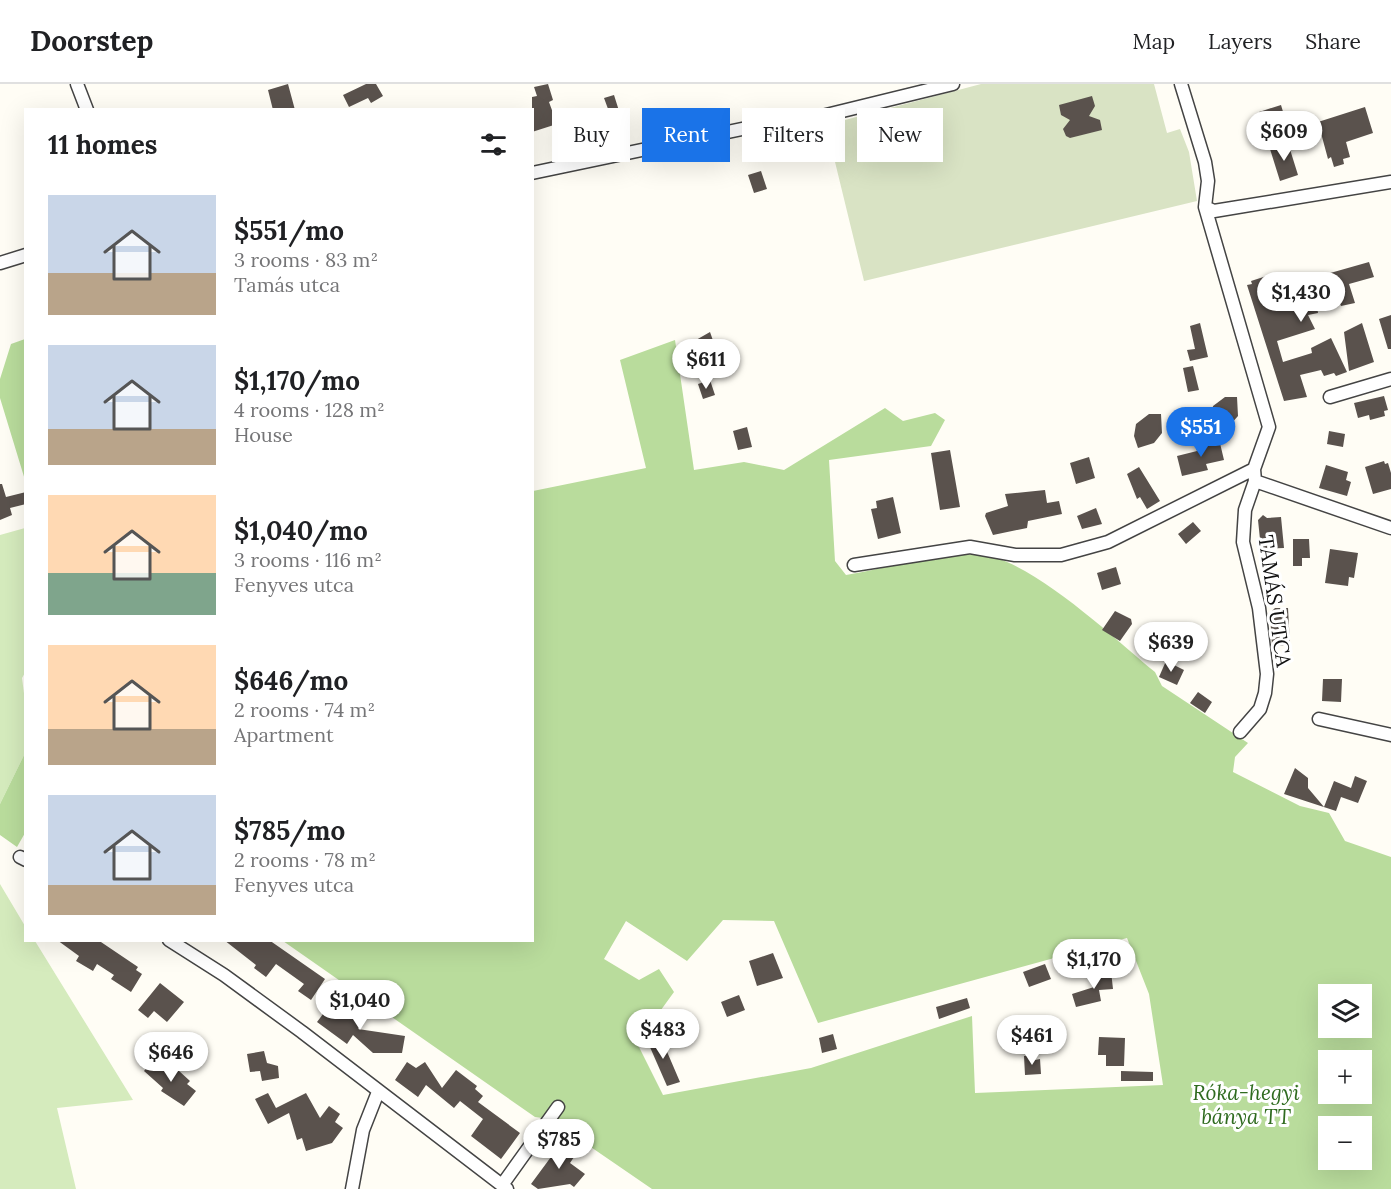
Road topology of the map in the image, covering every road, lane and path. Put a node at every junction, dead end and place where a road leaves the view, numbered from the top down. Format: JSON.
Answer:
{"nodes":[{"id":1,"x":77,"y":84,"type":"edge"},
{"id":2,"x":953,"y":84,"type":"edge"},
{"id":3,"x":1181,"y":84,"type":"edge"},
{"id":4,"x":86,"y":108,"type":"edge"},
{"id":5,"x":534,"y":173,"type":"edge"},
{"id":6,"x":1391,"y":182,"type":"edge"},
{"id":7,"x":1205,"y":207,"type":"junction"},
{"id":8,"x":24,"y":256,"type":"edge"},
{"id":9,"x":0,"y":263,"type":"edge"},
{"id":10,"x":1391,"y":379,"type":"edge"},
{"id":11,"x":1330,"y":397,"type":"dead end"},
{"id":12,"x":1254,"y":475,"type":"junction"},
{"id":13,"x":1391,"y":528,"type":"edge"},
{"id":14,"x":854,"y":565,"type":"dead end"},
{"id":15,"x":1319,"y":719,"type":"dead end"},
{"id":16,"x":1240,"y":732,"type":"dead end"},
{"id":17,"x":1391,"y":735,"type":"edge"},
{"id":18,"x":172,"y":942,"type":"edge"},
{"id":19,"x":378,"y":1092,"type":"junction"},
{"id":20,"x":558,"y":1107,"type":"dead end"},
{"id":21,"x":504,"y":1187,"type":"edge"},
{"id":22,"x":351,"y":1189,"type":"edge"}],
"edges":[{"from":1,"to":4,"type":"street"},
{"from":2,"to":5,"type":"street"},
{"from":3,"to":7,"type":"street","name":"TAMÁS UTCA"},
{"from":6,"to":7,"type":"street"},
{"from":7,"to":12,"type":"street","name":"TAMÁS UTCA"},
{"from":8,"to":9,"type":"street"},
{"from":10,"to":11,"type":"street"},
{"from":12,"to":13,"type":"street"},
{"from":12,"to":14,"type":"street"},
{"from":12,"to":16,"type":"street","name":"TAMÁS UTCA"},
{"from":15,"to":17,"type":"street"},
{"from":18,"to":19,"type":"street"},
{"from":19,"to":21,"type":"street"},
{"from":19,"to":22,"type":"street"},
{"from":20,"to":21,"type":"street"}]}
